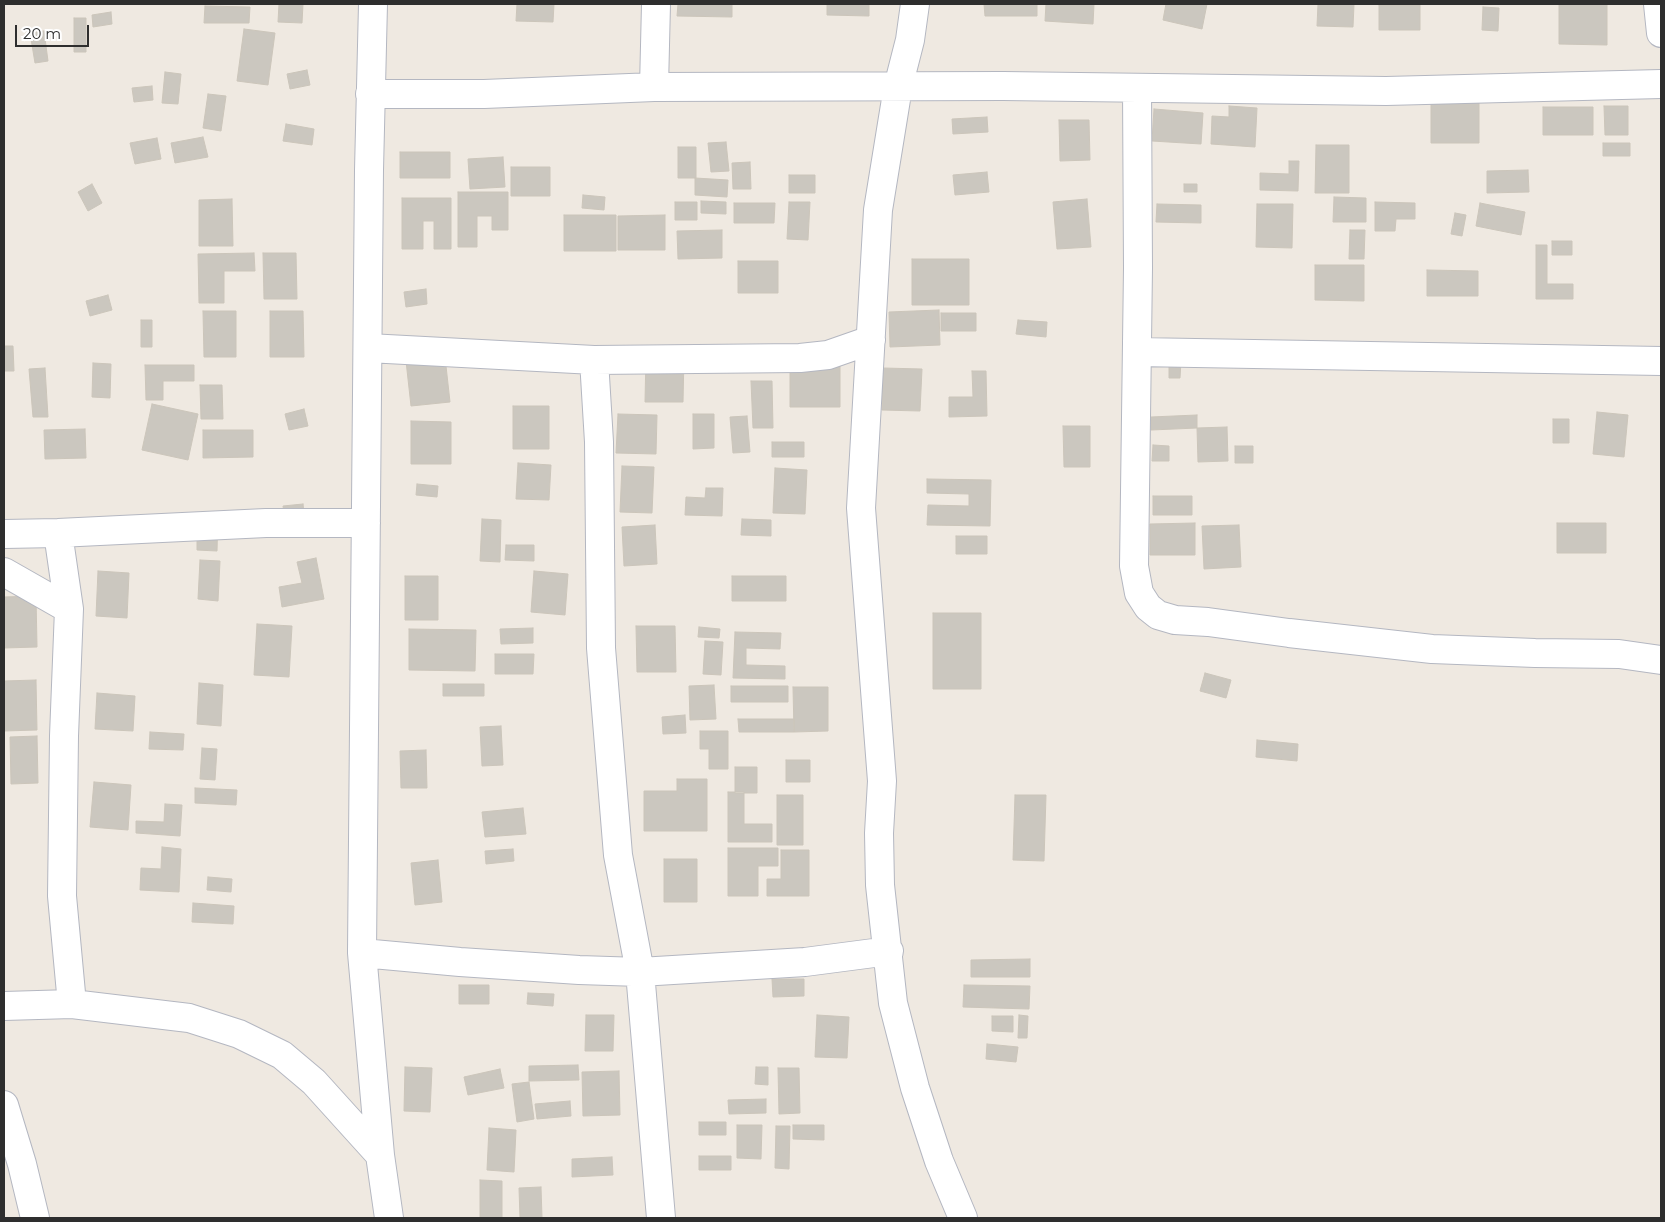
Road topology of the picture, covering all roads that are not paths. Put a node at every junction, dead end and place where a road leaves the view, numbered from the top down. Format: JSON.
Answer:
{"nodes":[{"id":1,"x":373,"y":4,"type":"edge"},
{"id":2,"x":656,"y":4,"type":"edge"},
{"id":3,"x":915,"y":4,"type":"edge"},
{"id":4,"x":1658,"y":4,"type":"edge"},
{"id":5,"x":1661,"y":33,"type":"edge"},
{"id":6,"x":1661,"y":84,"type":"edge"},
{"id":7,"x":654,"y":87,"type":"junction"},
{"id":8,"x":898,"y":87,"type":"junction"},
{"id":9,"x":1137,"y":88,"type":"junction"},
{"id":10,"x":370,"y":94,"type":"junction"},
{"id":11,"x":871,"y":340,"type":"junction"},
{"id":12,"x":368,"y":348,"type":"junction"},
{"id":13,"x":1136,"y":352,"type":"junction"},
{"id":14,"x":594,"y":360,"type":"junction"},
{"id":15,"x":1661,"y":361,"type":"edge"},
{"id":16,"x":366,"y":523,"type":"junction"},
{"id":17,"x":58,"y":533,"type":"junction"},
{"id":18,"x":4,"y":534,"type":"edge"},
{"id":19,"x":4,"y":572,"type":"edge"},
{"id":20,"x":69,"y":610,"type":"junction"},
{"id":21,"x":1661,"y":660,"type":"edge"},
{"id":22,"x":888,"y":951,"type":"junction"},
{"id":23,"x":362,"y":953,"type":"junction"},
{"id":24,"x":640,"y":972,"type":"junction"},
{"id":25,"x":72,"y":1004,"type":"junction"},
{"id":26,"x":4,"y":1006,"type":"edge"},
{"id":27,"x":4,"y":1105,"type":"edge"},
{"id":28,"x":380,"y":1155,"type":"junction"},
{"id":29,"x":35,"y":1218,"type":"edge"},
{"id":30,"x":389,"y":1218,"type":"edge"},
{"id":31,"x":661,"y":1218,"type":"edge"},
{"id":32,"x":963,"y":1218,"type":"edge"}],
"edges":[{"from":1,"to":10,"type":"street"},
{"from":2,"to":7,"type":"street"},
{"from":3,"to":8,"type":"street"},
{"from":4,"to":5,"type":"street"},
{"from":6,"to":9,"type":"street"},
{"from":7,"to":8,"type":"street"},
{"from":7,"to":10,"type":"street"},
{"from":8,"to":9,"type":"street"},
{"from":8,"to":11,"type":"street"},
{"from":9,"to":13,"type":"street"},
{"from":10,"to":12,"type":"street"},
{"from":11,"to":14,"type":"street"},
{"from":11,"to":22,"type":"street"},
{"from":12,"to":14,"type":"street"},
{"from":12,"to":16,"type":"street"},
{"from":13,"to":15,"type":"street"},
{"from":13,"to":21,"type":"street"},
{"from":14,"to":24,"type":"street"},
{"from":16,"to":17,"type":"street"},
{"from":16,"to":23,"type":"street"},
{"from":17,"to":18,"type":"street"},
{"from":17,"to":20,"type":"street"},
{"from":19,"to":20,"type":"street"},
{"from":20,"to":25,"type":"street"},
{"from":22,"to":24,"type":"street"},
{"from":22,"to":32,"type":"street"},
{"from":23,"to":24,"type":"street"},
{"from":23,"to":28,"type":"street"},
{"from":24,"to":31,"type":"street"},
{"from":25,"to":26,"type":"street"},
{"from":25,"to":28,"type":"street"},
{"from":27,"to":29,"type":"street"},
{"from":28,"to":30,"type":"street"}]}
